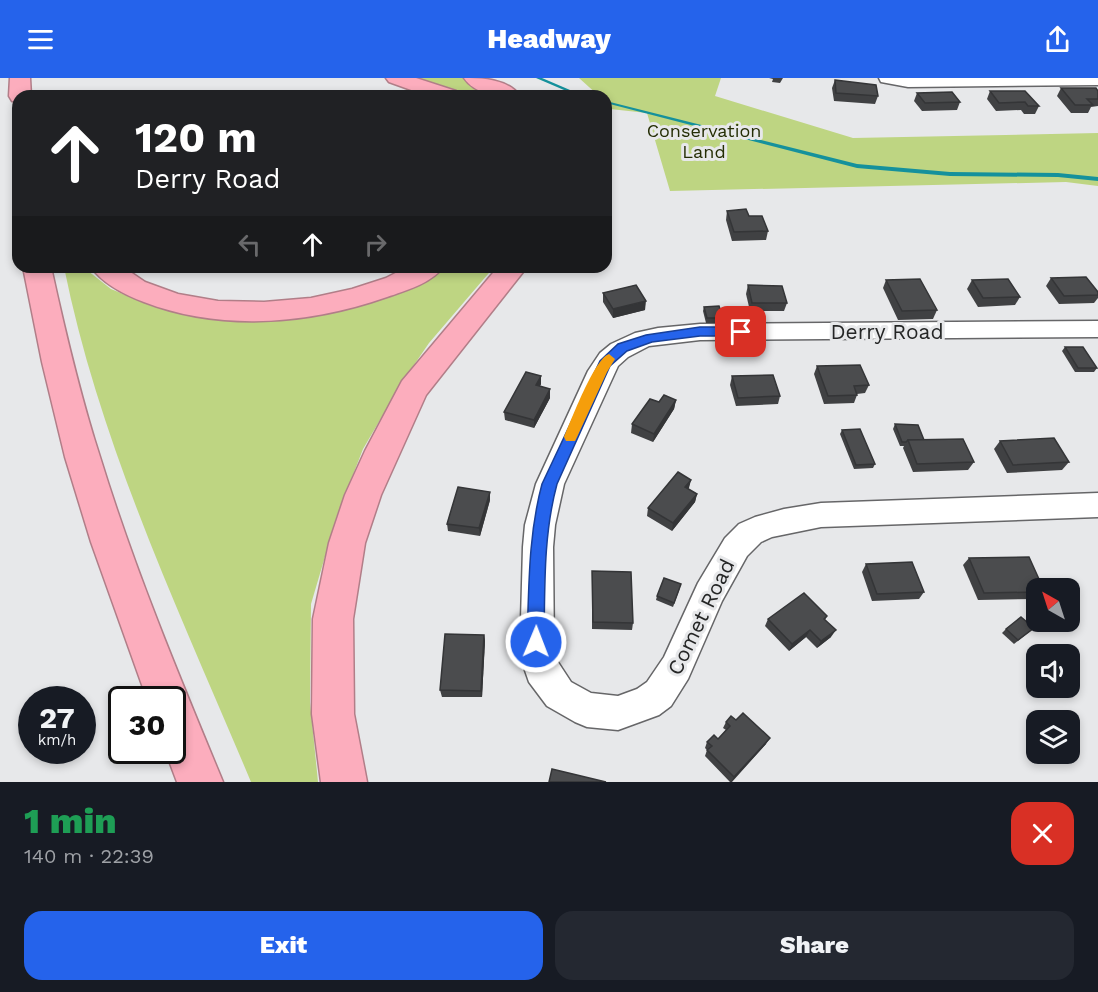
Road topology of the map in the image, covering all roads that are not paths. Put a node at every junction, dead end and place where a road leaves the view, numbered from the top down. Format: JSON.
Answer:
{"nodes":[{"id":1,"x":396,"y":78,"type":"edge"},
{"id":2,"x":474,"y":78,"type":"edge"},
{"id":3,"x":887,"y":78,"type":"edge"},
{"id":4,"x":1098,"y":80,"type":"edge"},
{"id":5,"x":431,"y":90,"type":"edge"},
{"id":6,"x":497,"y":90,"type":"edge"},
{"id":7,"x":38,"y":273,"type":"edge"},
{"id":8,"x":113,"y":273,"type":"edge"},
{"id":9,"x":420,"y":273,"type":"edge"},
{"id":10,"x":508,"y":273,"type":"edge"},
{"id":11,"x":1098,"y":329,"type":"edge"},
{"id":12,"x":676,"y":333,"type":"joint"},
{"id":13,"x":1098,"y":505,"type":"edge"},
{"id":14,"x":163,"y":686,"type":"edge"},
{"id":15,"x":186,"y":747,"type":"edge"},
{"id":16,"x":200,"y":782,"type":"edge"},
{"id":17,"x":344,"y":782,"type":"edge"}],
"edges":[{"from":1,"to":5,"type":"highway"},
{"from":2,"to":6,"type":"highway"},
{"from":3,"to":4,"type":"street"},
{"from":7,"to":14,"type":"highway"},
{"from":8,"to":9,"type":"highway"},
{"from":10,"to":17,"type":"highway"},
{"from":11,"to":12,"type":"street","name":"Derry Road"},
{"from":12,"to":13,"type":"street","name":"Comet Road"},
{"from":15,"to":16,"type":"highway"}]}
